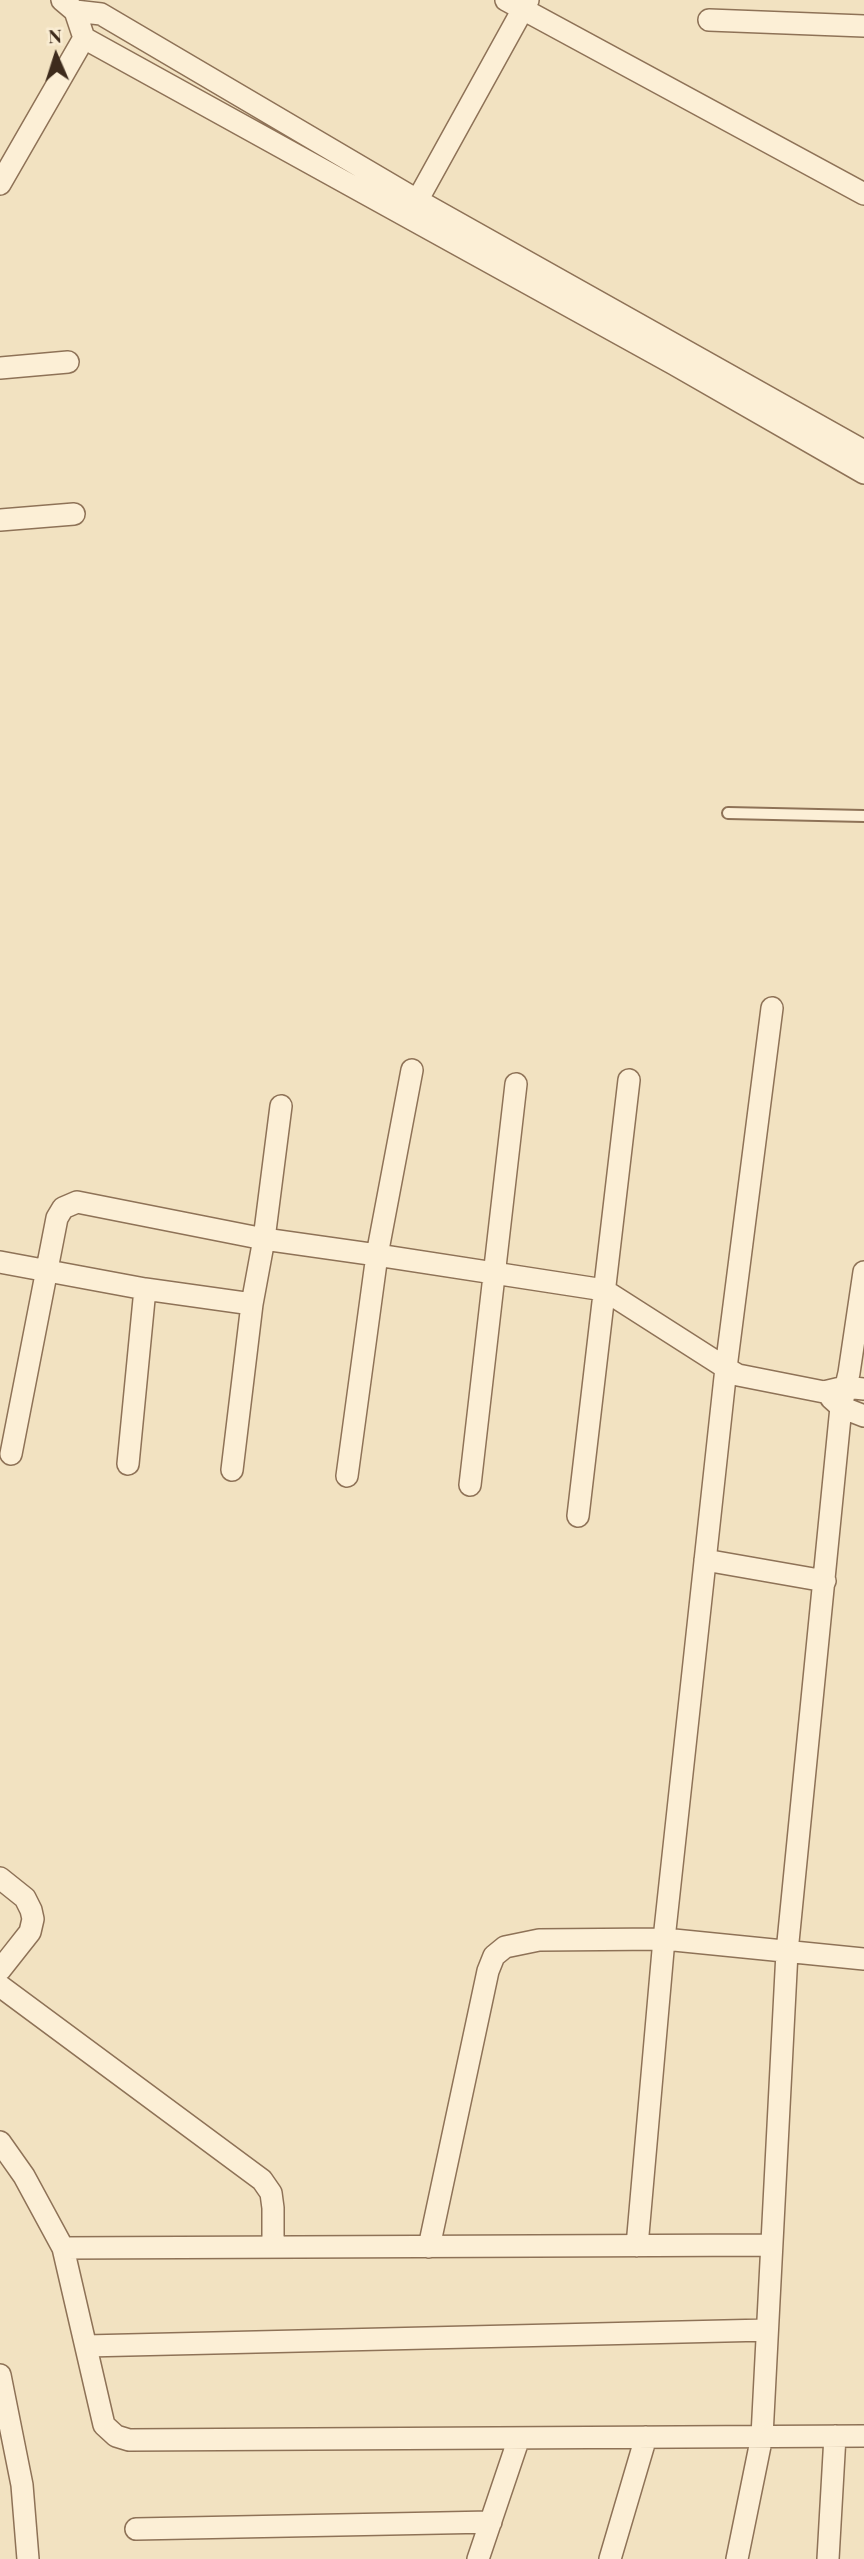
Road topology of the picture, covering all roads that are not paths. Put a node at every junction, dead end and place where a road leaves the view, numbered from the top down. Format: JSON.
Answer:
{"nodes":[{"id":1,"x":519,"y":3,"type":"edge"},
{"id":2,"x":68,"y":6,"type":"edge"},
{"id":3,"x":709,"y":20,"type":"dead end"},
{"id":4,"x":864,"y":26,"type":"edge"},
{"id":5,"x":84,"y":38,"type":"junction"},
{"id":6,"x":0,"y":184,"type":"edge"},
{"id":7,"x":864,"y":194,"type":"edge"},
{"id":8,"x":413,"y":209,"type":"junction"},
{"id":9,"x":68,"y":362,"type":"dead end"},
{"id":10,"x":0,"y":368,"type":"edge"},
{"id":11,"x":864,"y":451,"type":"edge"},
{"id":12,"x":864,"y":473,"type":"edge"},
{"id":13,"x":74,"y":514,"type":"dead end"},
{"id":14,"x":0,"y":520,"type":"edge"},
{"id":15,"x":728,"y":813,"type":"dead end"},
{"id":16,"x":864,"y":816,"type":"edge"},
{"id":17,"x":772,"y":1008,"type":"dead end"},
{"id":18,"x":412,"y":1070,"type":"dead end"},
{"id":19,"x":629,"y":1080,"type":"dead end"},
{"id":20,"x":516,"y":1084,"type":"dead end"},
{"id":21,"x":281,"y":1106,"type":"dead end"},
{"id":22,"x":264,"y":1239,"type":"junction"},
{"id":23,"x":377,"y":1255,"type":"junction"},
{"id":24,"x":0,"y":1262,"type":"edge"},
{"id":25,"x":49,"y":1269,"type":"junction"},
{"id":26,"x":495,"y":1272,"type":"junction"},
{"id":27,"x":864,"y":1272,"type":"edge"},
{"id":28,"x":145,"y":1289,"type":"junction"},
{"id":29,"x":604,"y":1290,"type":"junction"},
{"id":30,"x":252,"y":1304,"type":"junction"},
{"id":31,"x":726,"y":1368,"type":"junction"},
{"id":32,"x":843,"y":1394,"type":"edge"},
{"id":33,"x":864,"y":1416,"type":"edge"},
{"id":34,"x":10,"y":1454,"type":"dead end"},
{"id":35,"x":128,"y":1464,"type":"dead end"},
{"id":36,"x":232,"y":1470,"type":"dead end"},
{"id":37,"x":347,"y":1476,"type":"dead end"},
{"id":38,"x":470,"y":1485,"type":"dead end"},
{"id":39,"x":578,"y":1516,"type":"dead end"},
{"id":40,"x":705,"y":1560,"type":"junction"},
{"id":41,"x":825,"y":1581,"type":"junction"},
{"id":42,"x":0,"y":1878,"type":"edge"},
{"id":43,"x":664,"y":1939,"type":"junction"},
{"id":44,"x":787,"y":1952,"type":"junction"},
{"id":45,"x":864,"y":1959,"type":"edge"},
{"id":46,"x":0,"y":1969,"type":"edge"},
{"id":47,"x":0,"y":1986,"type":"edge"},
{"id":48,"x":0,"y":2142,"type":"edge"},
{"id":49,"x":771,"y":2245,"type":"junction"},
{"id":50,"x":636,"y":2246,"type":"junction"},
{"id":51,"x":273,"y":2247,"type":"junction"},
{"id":52,"x":429,"y":2247,"type":"junction"},
{"id":53,"x":63,"y":2248,"type":"junction"},
{"id":54,"x":767,"y":2330,"type":"junction"},
{"id":55,"x":86,"y":2346,"type":"junction"},
{"id":56,"x":0,"y":2375,"type":"edge"},
{"id":57,"x":762,"y":2436,"type":"junction"},
{"id":58,"x":835,"y":2436,"type":"junction"},
{"id":59,"x":864,"y":2436,"type":"edge"},
{"id":60,"x":646,"y":2437,"type":"junction"},
{"id":61,"x":519,"y":2438,"type":"junction"},
{"id":62,"x":491,"y":2522,"type":"junction"},
{"id":63,"x":136,"y":2529,"type":"dead end"},
{"id":64,"x":29,"y":2559,"type":"edge"},
{"id":65,"x":478,"y":2559,"type":"edge"},
{"id":66,"x":610,"y":2559,"type":"edge"},
{"id":67,"x":737,"y":2559,"type":"edge"},
{"id":68,"x":828,"y":2559,"type":"edge"}],
"edges":[{"from":1,"to":7,"type":"street"},
{"from":1,"to":8,"type":"street"},
{"from":2,"to":5,"type":"street"},
{"from":2,"to":8,"type":"street"},
{"from":3,"to":4,"type":"street"},
{"from":5,"to":6,"type":"street"},
{"from":5,"to":8,"type":"street"},
{"from":8,"to":11,"type":"street"},
{"from":8,"to":12,"type":"street"},
{"from":9,"to":10,"type":"street"},
{"from":13,"to":14,"type":"street"},
{"from":15,"to":16,"type":"lane"},
{"from":17,"to":31,"type":"street"},
{"from":18,"to":23,"type":"street"},
{"from":19,"to":29,"type":"street"},
{"from":20,"to":26,"type":"street"},
{"from":21,"to":22,"type":"street"},
{"from":22,"to":23,"type":"street"},
{"from":22,"to":25,"type":"street"},
{"from":22,"to":30,"type":"street"},
{"from":23,"to":26,"type":"street"},
{"from":23,"to":37,"type":"street"},
{"from":24,"to":25,"type":"street"},
{"from":25,"to":28,"type":"street"},
{"from":25,"to":34,"type":"street"},
{"from":26,"to":29,"type":"street"},
{"from":26,"to":38,"type":"street"},
{"from":27,"to":32,"type":"street"},
{"from":28,"to":30,"type":"street"},
{"from":28,"to":35,"type":"street"},
{"from":29,"to":31,"type":"street"},
{"from":29,"to":39,"type":"street"},
{"from":30,"to":36,"type":"street"},
{"from":31,"to":32,"type":"street"},
{"from":31,"to":40,"type":"street"},
{"from":32,"to":33,"type":"street"},
{"from":32,"to":41,"type":"street"},
{"from":40,"to":41,"type":"street"},
{"from":40,"to":43,"type":"street"},
{"from":41,"to":44,"type":"street"},
{"from":42,"to":46,"type":"street"},
{"from":43,"to":44,"type":"street"},
{"from":43,"to":50,"type":"street"},
{"from":43,"to":52,"type":"street"},
{"from":44,"to":45,"type":"street"},
{"from":44,"to":49,"type":"street"},
{"from":47,"to":51,"type":"street"},
{"from":48,"to":53,"type":"street"},
{"from":49,"to":50,"type":"street"},
{"from":49,"to":54,"type":"street"},
{"from":50,"to":52,"type":"street"},
{"from":51,"to":52,"type":"street"},
{"from":51,"to":53,"type":"street"},
{"from":53,"to":55,"type":"street"},
{"from":54,"to":55,"type":"street"},
{"from":54,"to":57,"type":"street"},
{"from":55,"to":61,"type":"street"},
{"from":56,"to":64,"type":"street"},
{"from":57,"to":58,"type":"street"},
{"from":57,"to":60,"type":"street"},
{"from":57,"to":67,"type":"street"},
{"from":58,"to":59,"type":"street"},
{"from":58,"to":68,"type":"street"},
{"from":60,"to":61,"type":"street"},
{"from":60,"to":66,"type":"street"},
{"from":61,"to":62,"type":"street"},
{"from":62,"to":63,"type":"street"},
{"from":62,"to":65,"type":"street"}]}
